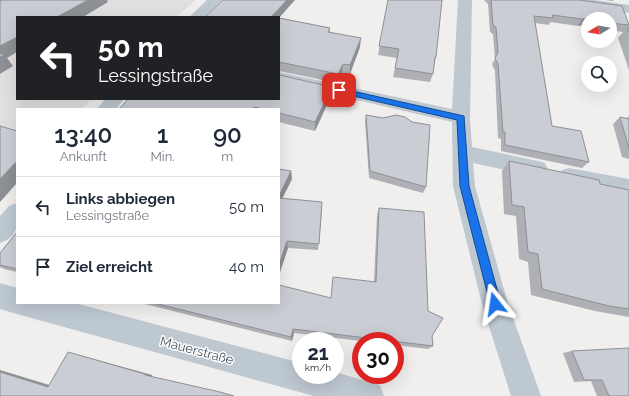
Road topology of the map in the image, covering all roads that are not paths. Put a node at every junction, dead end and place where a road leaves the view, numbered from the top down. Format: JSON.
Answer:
{"nodes":[{"id":1,"x":215,"y":0,"type":"edge"},
{"id":2,"x":465,"y":0,"type":"edge"},
{"id":3,"x":566,"y":0,"type":"edge"},
{"id":4,"x":629,"y":9,"type":"edge"},
{"id":5,"x":197,"y":16,"type":"edge"},
{"id":6,"x":280,"y":77,"type":"edge"},
{"id":7,"x":114,"y":100,"type":"edge"},
{"id":8,"x":107,"y":108,"type":"edge"},
{"id":9,"x":461,"y":118,"type":"junction"},
{"id":10,"x":462,"y":153,"type":"junction"},
{"id":11,"x":629,"y":188,"type":"edge"},
{"id":12,"x":16,"y":214,"type":"edge"},
{"id":13,"x":0,"y":233,"type":"edge"},
{"id":14,"x":0,"y":296,"type":"edge"},
{"id":15,"x":16,"y":301,"type":"edge"},
{"id":16,"x":29,"y":304,"type":"edge"},
{"id":17,"x":369,"y":396,"type":"edge"},
{"id":18,"x":526,"y":396,"type":"edge"}],
"edges":[{"from":1,"to":5,"type":"street"},
{"from":2,"to":9,"type":"street"},
{"from":3,"to":4,"type":"street"},
{"from":6,"to":9,"type":"street"},
{"from":7,"to":8,"type":"street"},
{"from":9,"to":10,"type":"street"},
{"from":10,"to":11,"type":"street"},
{"from":10,"to":18,"type":"street"},
{"from":12,"to":13,"type":"street"},
{"from":14,"to":15,"type":"street"},
{"from":16,"to":17,"type":"street","name":"Mauerstraße"}]}
